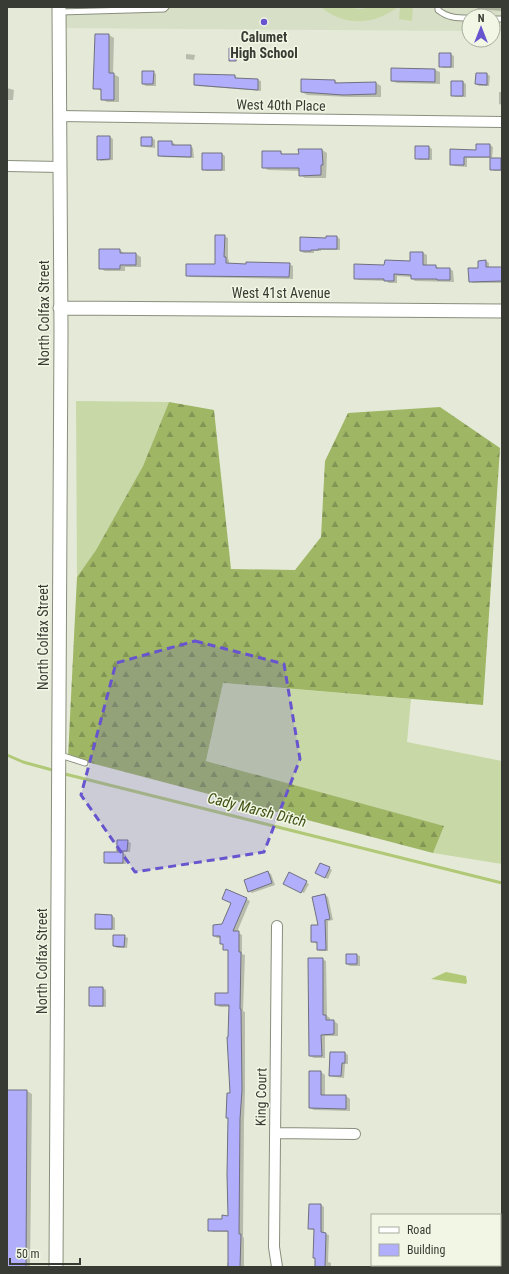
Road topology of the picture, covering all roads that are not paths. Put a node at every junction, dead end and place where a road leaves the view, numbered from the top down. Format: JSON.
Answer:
{"nodes":[{"id":1,"x":166,"y":7,"type":"edge"},
{"id":2,"x":438,"y":7,"type":"edge"},
{"id":3,"x":59,"y":9,"type":"edge"},
{"id":4,"x":81,"y":9,"type":"edge"},
{"id":5,"x":461,"y":18,"type":"edge"},
{"id":6,"x":59,"y":116,"type":"junction"},
{"id":7,"x":502,"y":122,"type":"edge"},
{"id":8,"x":7,"y":166,"type":"edge"},
{"id":9,"x":60,"y":167,"type":"junction"},
{"id":10,"x":60,"y":308,"type":"junction"},
{"id":11,"x":502,"y":311,"type":"edge"},
{"id":12,"x":63,"y":756,"type":"junction"},
{"id":13,"x":84,"y":762,"type":"dead end"},
{"id":14,"x":277,"y":926,"type":"dead end"},
{"id":15,"x":275,"y":1133,"type":"junction"},
{"id":16,"x":355,"y":1134,"type":"dead end"},
{"id":17,"x":56,"y":1267,"type":"edge"},
{"id":18,"x":277,"y":1267,"type":"edge"}],
"edges":[{"from":1,"to":4,"type":"lane"},
{"from":2,"to":5,"type":"lane"},
{"from":3,"to":4,"type":"lane"},
{"from":3,"to":6,"type":"street","name":"North Colfax Street"},
{"from":6,"to":7,"type":"street","name":"West 40th Place"},
{"from":6,"to":9,"type":"street","name":"North Colfax Street"},
{"from":8,"to":9,"type":"street"},
{"from":9,"to":10,"type":"street","name":"North Colfax Street"},
{"from":10,"to":11,"type":"street","name":"West 41st Avenue"},
{"from":10,"to":12,"type":"street","name":"North Colfax Street"},
{"from":12,"to":13,"type":"lane"},
{"from":12,"to":17,"type":"street","name":"North Colfax Street"},
{"from":14,"to":15,"type":"street","name":"King Court"},
{"from":15,"to":16,"type":"street"},
{"from":15,"to":18,"type":"street","name":"King Court"}]}
